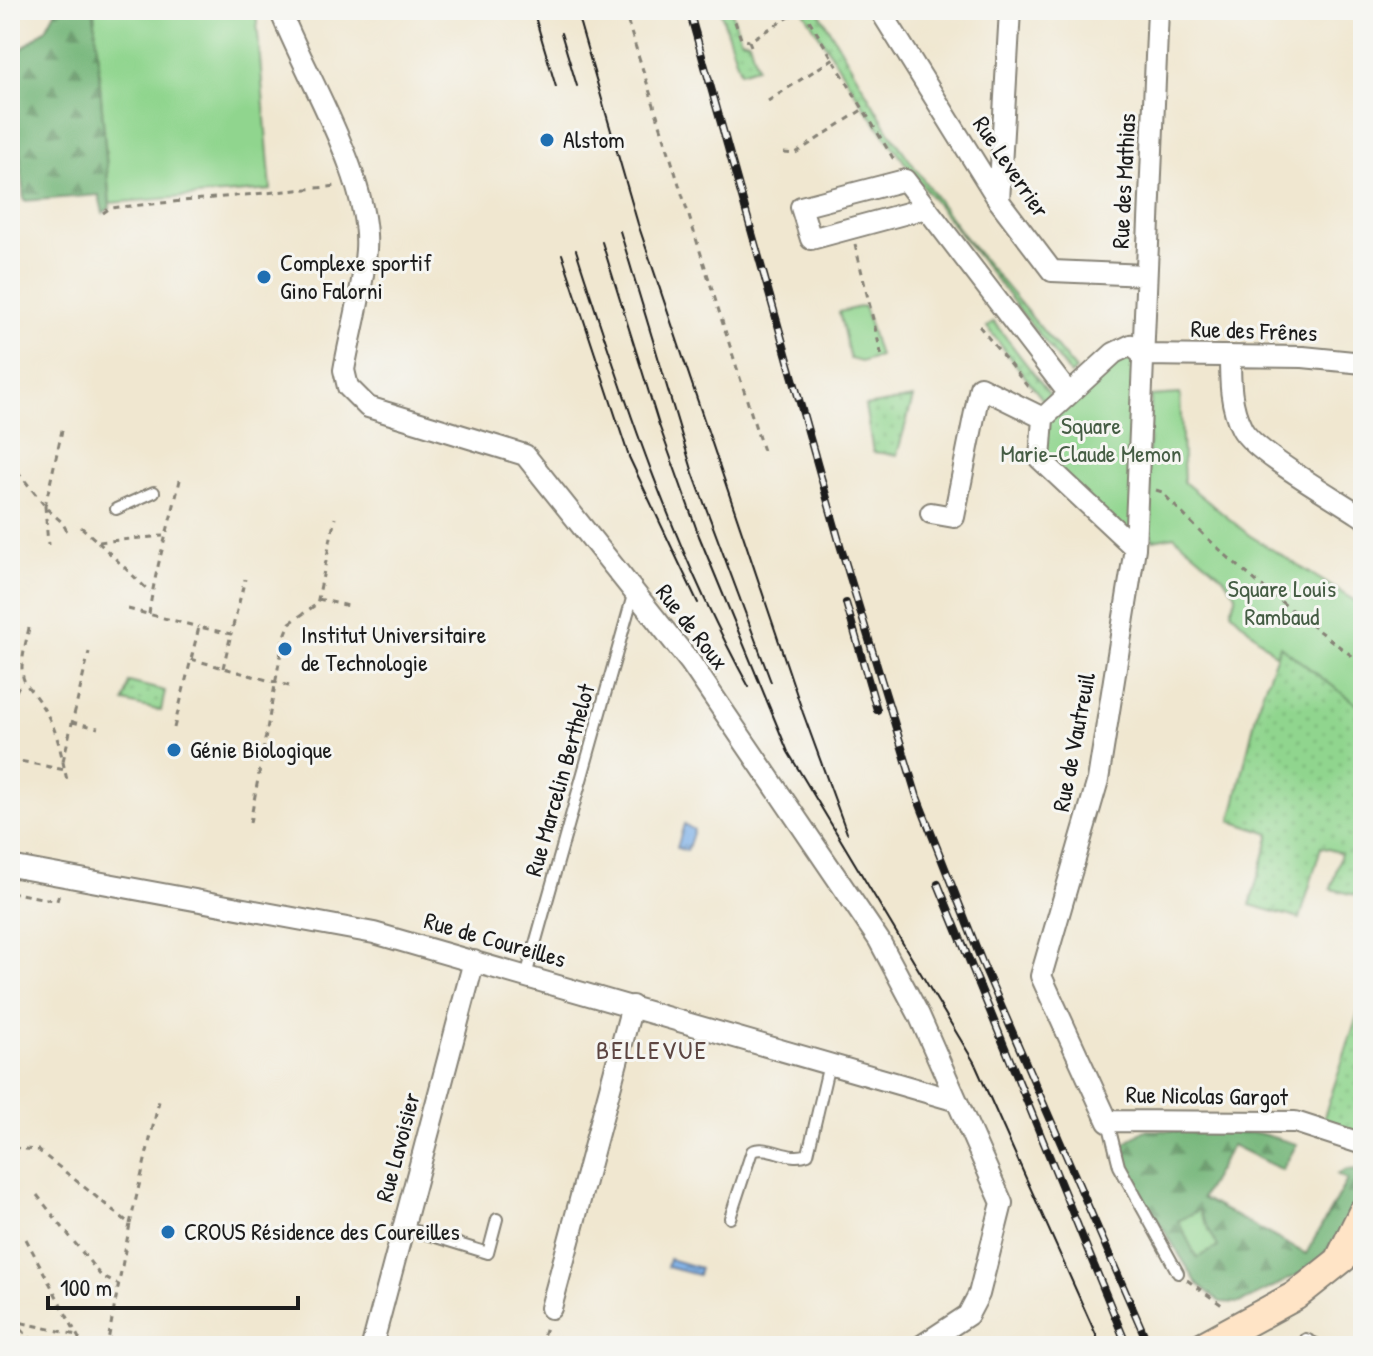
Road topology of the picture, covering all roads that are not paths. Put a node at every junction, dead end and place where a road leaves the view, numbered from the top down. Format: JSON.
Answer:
{"nodes":[{"id":1,"x":280,"y":10,"type":"edge"},
{"id":2,"x":880,"y":10,"type":"edge"},
{"id":3,"x":1010,"y":10,"type":"edge"},
{"id":4,"x":1158,"y":10,"type":"edge"},
{"id":5,"x":1002,"y":155,"type":"junction"},
{"id":6,"x":975,"y":162,"type":"junction"},
{"id":7,"x":999,"y":201,"type":"junction"},
{"id":8,"x":926,"y":208,"type":"junction"},
{"id":9,"x":1146,"y":275,"type":"junction"},
{"id":10,"x":1137,"y":350,"type":"junction"},
{"id":11,"x":1230,"y":356,"type":"junction"},
{"id":12,"x":1363,"y":363,"type":"edge"},
{"id":13,"x":1069,"y":394,"type":"junction"},
{"id":14,"x":1046,"y":415,"type":"junction"},
{"id":15,"x":154,"y":492,"type":"dead end"},
{"id":16,"x":116,"y":509,"type":"dead end"},
{"id":17,"x":931,"y":513,"type":"dead end"},
{"id":18,"x":1363,"y":517,"type":"edge"},
{"id":19,"x":1132,"y":546,"type":"junction"},
{"id":20,"x":633,"y":595,"type":"junction"},
{"id":21,"x":10,"y":866,"type":"edge"},
{"id":22,"x":474,"y":961,"type":"junction"},
{"id":23,"x":526,"y":976,"type":"junction"},
{"id":24,"x":632,"y":1006,"type":"junction"},
{"id":25,"x":829,"y":1064,"type":"junction"},
{"id":26,"x":957,"y":1101,"type":"junction"},
{"id":27,"x":1108,"y":1122,"type":"junction"},
{"id":28,"x":1359,"y":1146,"type":"edge"},
{"id":29,"x":1363,"y":1212,"type":"edge"},
{"id":30,"x":730,"y":1218,"type":"dead end"},
{"id":31,"x":497,"y":1219,"type":"dead end"},
{"id":32,"x":403,"y":1227,"type":"junction"},
{"id":33,"x":1352,"y":1250,"type":"edge"},
{"id":34,"x":1178,"y":1273,"type":"road end"},
{"id":35,"x":551,"y":1308,"type":"road end"},
{"id":36,"x":1306,"y":1339,"type":"dead end"},
{"id":37,"x":372,"y":1346,"type":"edge"},
{"id":38,"x":921,"y":1346,"type":"edge"},
{"id":39,"x":1203,"y":1346,"type":"edge"},
{"id":40,"x":1320,"y":1346,"type":"edge"}],
"edges":[{"from":1,"to":20,"type":"street","name":"Rue de Roux"},
{"from":2,"to":6,"type":"street","name":"Rue Leverrier"},
{"from":3,"to":5,"type":"street"},
{"from":4,"to":9,"type":"street","name":"Rue des Mathias"},
{"from":5,"to":6,"type":"street"},
{"from":5,"to":7,"type":"street"},
{"from":6,"to":7,"type":"street","name":"Rue Leverrier"},
{"from":7,"to":9,"type":"street","name":"Rue Leverrier"},
{"from":8,"to":8,"type":"street"},
{"from":8,"to":13,"type":"street"},
{"from":9,"to":10,"type":"street","name":"Rue des Mathias"},
{"from":10,"to":11,"type":"street","name":"Rue des Frênes"},
{"from":10,"to":13,"type":"street"},
{"from":10,"to":19,"type":"street","name":"Rue de Vautreuil"},
{"from":11,"to":12,"type":"street","name":"Rue des Frênes"},
{"from":11,"to":18,"type":"street"},
{"from":13,"to":14,"type":"street"},
{"from":14,"to":17,"type":"street"},
{"from":14,"to":19,"type":"street"},
{"from":15,"to":16,"type":"lane"},
{"from":19,"to":27,"type":"street","name":"Rue de Vautreuil"},
{"from":20,"to":23,"type":"lane","name":"Rue Marcelin Berthelot"},
{"from":20,"to":26,"type":"street","name":"Rue de Roux"},
{"from":21,"to":22,"type":"street","name":"Rue de Coureilles"},
{"from":22,"to":23,"type":"street","name":"Rue de Coureilles"},
{"from":22,"to":32,"type":"street","name":"Rue Lavoisier"},
{"from":23,"to":24,"type":"street","name":"Rue de Coureilles"},
{"from":24,"to":25,"type":"street","name":"Rue de Coureilles"},
{"from":24,"to":35,"type":"street"},
{"from":25,"to":26,"type":"street","name":"Rue de Coureilles"},
{"from":25,"to":30,"type":"lane"},
{"from":26,"to":38,"type":"street","name":"Rue de Roux"},
{"from":27,"to":28,"type":"street","name":"Rue Nicolas Gargot"},
{"from":27,"to":34,"type":"lane"},
{"from":29,"to":33,"type":"main road"},
{"from":31,"to":32,"type":"lane"},
{"from":32,"to":37,"type":"street","name":"Rue Lavoisier"},
{"from":33,"to":39,"type":"main road"},
{"from":36,"to":40,"type":"lane"}]}
